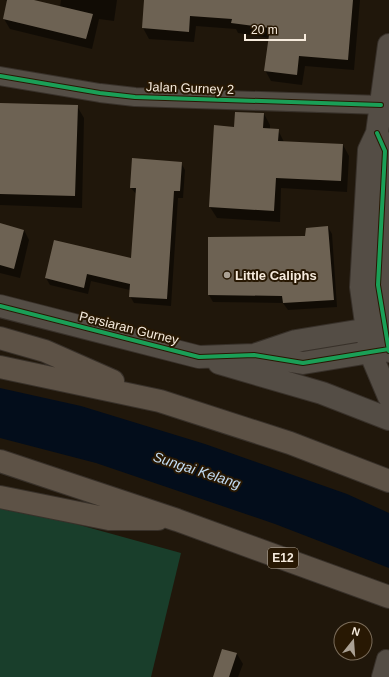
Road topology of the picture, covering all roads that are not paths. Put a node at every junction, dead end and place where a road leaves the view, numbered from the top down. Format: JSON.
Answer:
{"nodes":[{"id":1,"x":389,"y":45,"type":"edge"},
{"id":2,"x":0,"y":76,"type":"edge"},
{"id":3,"x":381,"y":105,"type":"junction"},
{"id":4,"x":0,"y":306,"type":"edge"},
{"id":5,"x":380,"y":327,"type":"edge"},
{"id":6,"x":0,"y":338,"type":"edge"},
{"id":7,"x":384,"y":350,"type":"edge"},
{"id":8,"x":254,"y":355,"type":"junction"},
{"id":9,"x":199,"y":357,"type":"junction"},
{"id":10,"x":0,"y":367,"type":"edge"},
{"id":11,"x":389,"y":397,"type":"edge"},
{"id":12,"x":160,"y":402,"type":"junction"},
{"id":13,"x":389,"y":419,"type":"edge"},
{"id":14,"x":0,"y":461,"type":"edge"},
{"id":15,"x":389,"y":481,"type":"edge"},
{"id":16,"x":0,"y":497,"type":"edge"},
{"id":17,"x":177,"y":520,"type":"junction"},
{"id":18,"x":389,"y":597,"type":"edge"},
{"id":19,"x":386,"y":659,"type":"dead end"},
{"id":20,"x":381,"y":677,"type":"edge"}],
"edges":[{"from":1,"to":3,"type":"street"},
{"from":2,"to":3,"type":"street","name":"Jalan Gurney 2"},
{"from":3,"to":5,"type":"street"},
{"from":4,"to":9,"type":"street","name":"Persiaran Gurney"},
{"from":5,"to":7,"type":"street"},
{"from":5,"to":8,"type":"street"},
{"from":6,"to":12,"type":"highway"},
{"from":7,"to":8,"type":"street"},
{"from":7,"to":11,"type":"street"},
{"from":8,"to":9,"type":"street","name":"Persiaran Gurney"},
{"from":9,"to":13,"type":"street"},
{"from":10,"to":12,"type":"highway"},
{"from":12,"to":15,"type":"highway"},
{"from":14,"to":17,"type":"highway","number":"E12"},
{"from":16,"to":17,"type":"highway"},
{"from":17,"to":18,"type":"highway","number":"E12"},
{"from":19,"to":20,"type":"street"}]}
